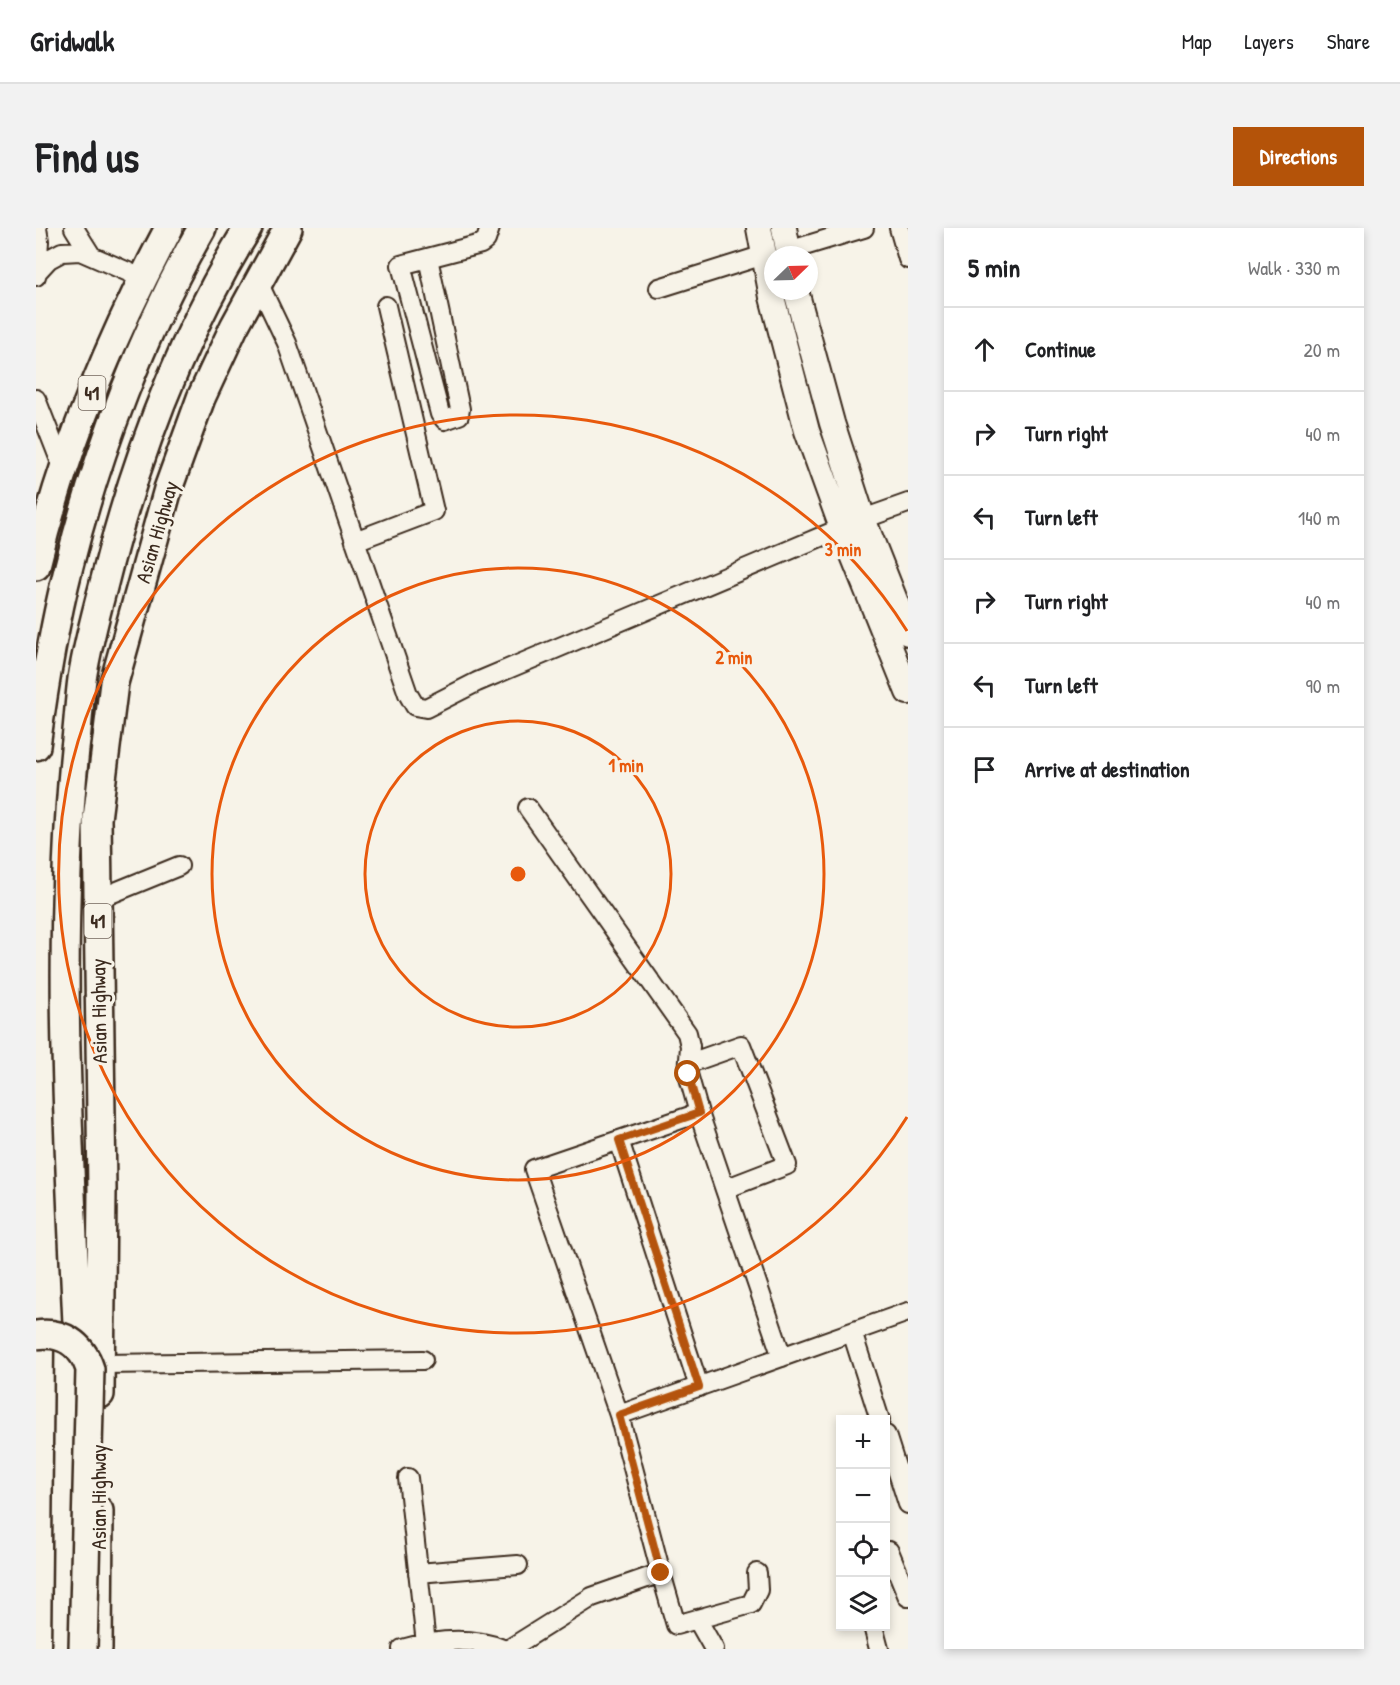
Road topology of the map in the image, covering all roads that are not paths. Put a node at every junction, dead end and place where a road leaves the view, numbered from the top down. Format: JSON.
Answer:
{"nodes":[{"id":1,"x":37,"y":228,"type":"edge"},
{"id":2,"x":74,"y":228,"type":"edge"},
{"id":3,"x":169,"y":228,"type":"edge"},
{"id":4,"x":202,"y":228,"type":"edge"},
{"id":5,"x":248,"y":228,"type":"edge"},
{"id":6,"x":288,"y":228,"type":"edge"},
{"id":7,"x":490,"y":228,"type":"edge"},
{"id":8,"x":759,"y":228,"type":"edge"},
{"id":9,"x":784,"y":228,"type":"edge"},
{"id":10,"x":864,"y":228,"type":"edge"},
{"id":11,"x":899,"y":228,"type":"edge"},
{"id":12,"x":788,"y":246,"type":"edge"},
{"id":13,"x":810,"y":246,"type":"edge"},
{"id":14,"x":91,"y":255,"type":"junction"},
{"id":15,"x":764,"y":255,"type":"joint"},
{"id":16,"x":428,"y":258,"type":"junction"},
{"id":17,"x":908,"y":259,"type":"edge"},
{"id":18,"x":37,"y":274,"type":"edge"},
{"id":19,"x":142,"y":278,"type":"junction"},
{"id":20,"x":258,"y":282,"type":"junction"},
{"id":21,"x":659,"y":288,"type":"dead end"},
{"id":22,"x":773,"y":300,"type":"edge"},
{"id":23,"x":798,"y":300,"type":"edge"},
{"id":24,"x":386,"y":306,"type":"dead end"},
{"id":25,"x":36,"y":399,"type":"edge"},
{"id":26,"x":63,"y":468,"type":"junction"},
{"id":27,"x":908,"y":503,"type":"edge"},
{"id":28,"x":853,"y":524,"type":"junction"},
{"id":29,"x":355,"y":541,"type":"junction"},
{"id":30,"x":36,"y":566,"type":"edge"},
{"id":31,"x":908,"y":633,"type":"edge"},
{"id":32,"x":908,"y":692,"type":"edge"},
{"id":33,"x":36,"y":746,"type":"edge"},
{"id":34,"x":528,"y":808,"type":"dead end"},
{"id":35,"x":179,"y":866,"type":"dead end"},
{"id":36,"x":98,"y":899,"type":"junction"},
{"id":37,"x":690,"y":1064,"type":"junction"},
{"id":38,"x":699,"y":1113,"type":"junction"},
{"id":39,"x":619,"y":1140,"type":"junction"},
{"id":40,"x":71,"y":1186,"type":"junction"},
{"id":41,"x":725,"y":1189,"type":"junction"},
{"id":42,"x":908,"y":1312,"type":"edge"},
{"id":43,"x":852,"y":1332,"type":"junction"},
{"id":44,"x":36,"y":1335,"type":"edge"},
{"id":45,"x":782,"y":1357,"type":"junction"},
{"id":46,"x":423,"y":1360,"type":"dead end"},
{"id":47,"x":101,"y":1364,"type":"junction"},
{"id":48,"x":699,"y":1387,"type":"junction"},
{"id":49,"x":619,"y":1415,"type":"junction"},
{"id":50,"x":879,"y":1415,"type":"edge"},
{"id":51,"x":890,"y":1450,"type":"edge"},
{"id":52,"x":408,"y":1478,"type":"dead end"},
{"id":53,"x":908,"y":1504,"type":"edge"},
{"id":54,"x":890,"y":1553,"type":"edge"},
{"id":55,"x":518,"y":1565,"type":"dead end"},
{"id":56,"x":418,"y":1573,"type":"junction"},
{"id":57,"x":661,"y":1573,"type":"junction"},
{"id":58,"x":757,"y":1574,"type":"dead end"},
{"id":59,"x":908,"y":1597,"type":"edge"},
{"id":60,"x":697,"y":1619,"type":"junction"},
{"id":61,"x":874,"y":1631,"type":"edge"},
{"id":62,"x":426,"y":1644,"type":"junction"},
{"id":63,"x":66,"y":1649,"type":"edge"},
{"id":64,"x":83,"y":1649,"type":"edge"},
{"id":65,"x":92,"y":1649,"type":"edge"},
{"id":66,"x":98,"y":1649,"type":"edge"},
{"id":67,"x":402,"y":1649,"type":"edge"},
{"id":68,"x":503,"y":1649,"type":"edge"},
{"id":69,"x":509,"y":1649,"type":"edge"},
{"id":70,"x":714,"y":1649,"type":"edge"},
{"id":71,"x":879,"y":1649,"type":"edge"}],
"edges":[{"from":1,"to":18,"type":"street"},
{"from":2,"to":14,"type":"street"},
{"from":3,"to":19,"type":"highway","number":"41"},
{"from":4,"to":33,"type":"highway"},
{"from":5,"to":40,"type":"highway","name":"Asian Highway","number":"41"},
{"from":6,"to":20,"type":"highway","name":"Asian Highway","number":"41"},
{"from":7,"to":16,"type":"street"},
{"from":8,"to":15,"type":"main road"},
{"from":9,"to":12,"type":"main road"},
{"from":10,"to":13,"type":"street"},
{"from":11,"to":17,"type":"street"},
{"from":14,"to":18,"type":"street"},
{"from":14,"to":19,"type":"street"},
{"from":15,"to":21,"type":"street"},
{"from":16,"to":16,"type":"street"},
{"from":19,"to":26,"type":"highway","number":"41"},
{"from":20,"to":29,"type":"street"},
{"from":20,"to":36,"type":"highway","name":"Asian Highway","number":"41"},
{"from":22,"to":28,"type":"main road"},
{"from":23,"to":28,"type":"main road"},
{"from":24,"to":29,"type":"street"},
{"from":25,"to":26,"type":"street"},
{"from":26,"to":30,"type":"highway","number":"41"},
{"from":27,"to":28,"type":"street"},
{"from":28,"to":29,"type":"street"},
{"from":28,"to":31,"type":"main road"},
{"from":28,"to":32,"type":"main road"},
{"from":34,"to":37,"type":"street"},
{"from":35,"to":36,"type":"street"},
{"from":36,"to":47,"type":"highway","name":"Asian Highway","number":"41"},
{"from":37,"to":38,"type":"street"},
{"from":37,"to":41,"type":"street"},
{"from":38,"to":39,"type":"street"},
{"from":38,"to":41,"type":"street"},
{"from":39,"to":48,"type":"street"},
{"from":39,"to":49,"type":"street"},
{"from":40,"to":63,"type":"highway"},
{"from":40,"to":65,"type":"highway","name":"Asian Highway","number":"41"},
{"from":41,"to":45,"type":"street"},
{"from":42,"to":43,"type":"street"},
{"from":43,"to":45,"type":"street"},
{"from":43,"to":50,"type":"street"},
{"from":44,"to":64,"type":"highway","bridge":true},
{"from":45,"to":48,"type":"street"},
{"from":46,"to":47,"type":"street"},
{"from":47,"to":66,"type":"highway","name":"Asian Highway","number":"41"},
{"from":48,"to":49,"type":"street"},
{"from":49,"to":57,"type":"street"},
{"from":51,"to":53,"type":"street"},
{"from":52,"to":56,"type":"street"},
{"from":54,"to":59,"type":"street"},
{"from":55,"to":56,"type":"street"},
{"from":56,"to":62,"type":"street"},
{"from":57,"to":60,"type":"street"},
{"from":57,"to":69,"type":"street"},
{"from":58,"to":60,"type":"street"},
{"from":60,"to":70,"type":"street"},
{"from":61,"to":71,"type":"street"},
{"from":62,"to":67,"type":"street"},
{"from":62,"to":68,"type":"street"}]}
